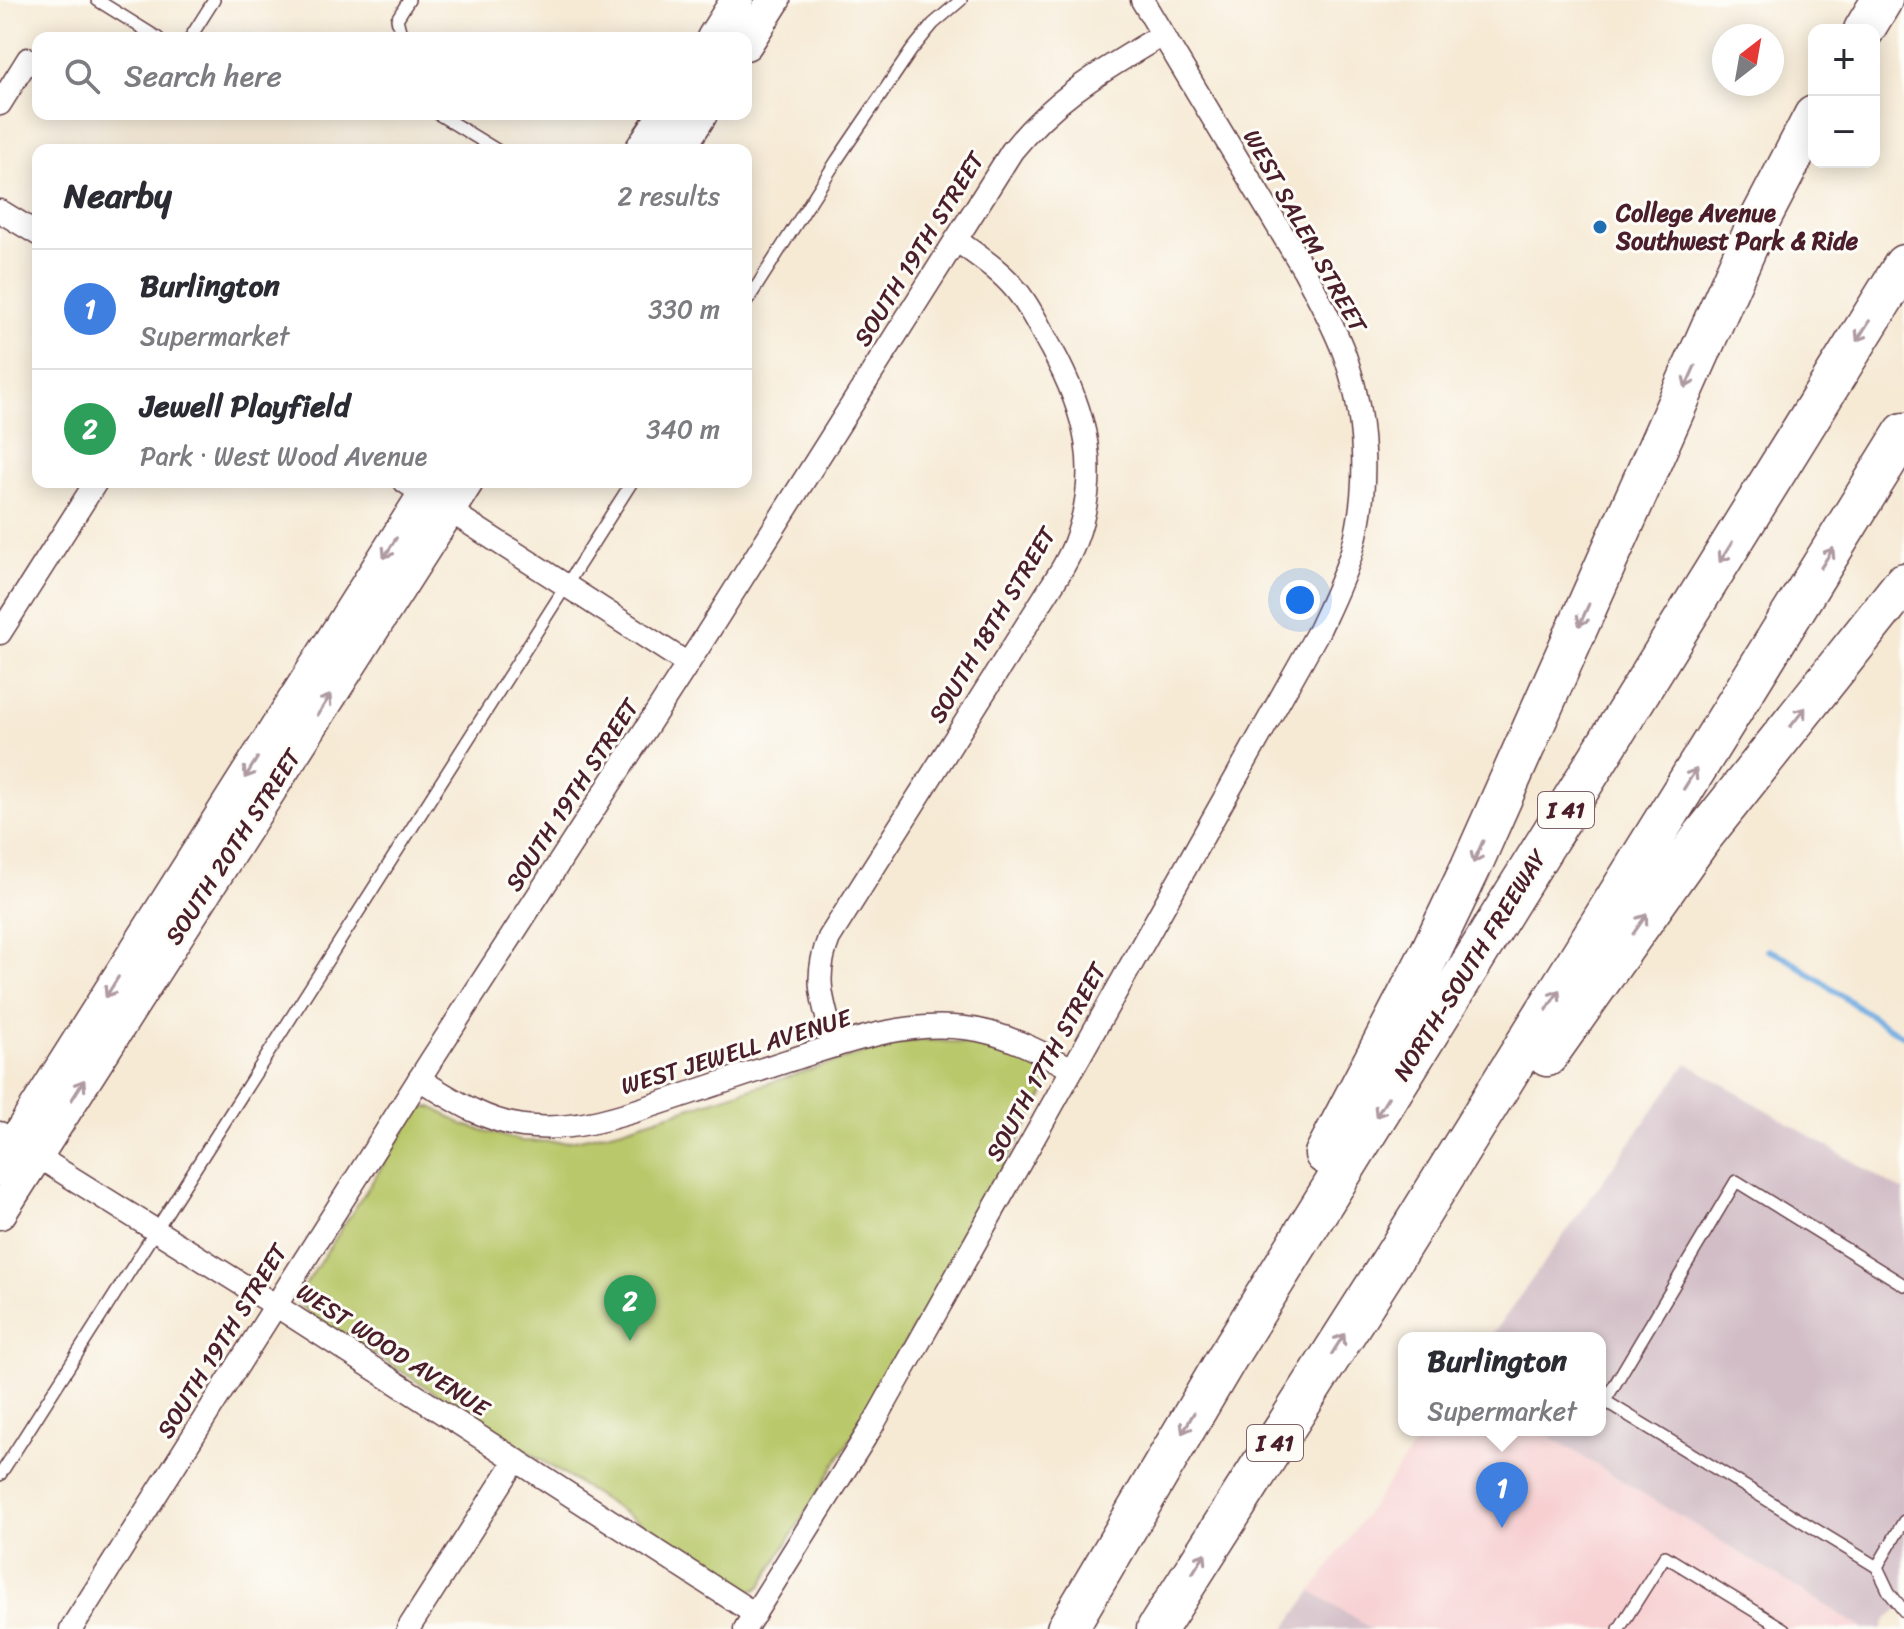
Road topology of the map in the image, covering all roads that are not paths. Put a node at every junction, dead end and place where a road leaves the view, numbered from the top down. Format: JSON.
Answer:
{"nodes":[{"id":1,"x":97,"y":0,"type":"edge"},
{"id":2,"x":214,"y":0,"type":"edge"},
{"id":3,"x":409,"y":0,"type":"edge"},
{"id":4,"x":737,"y":0,"type":"edge"},
{"id":5,"x":774,"y":0,"type":"edge"},
{"id":6,"x":961,"y":0,"type":"edge"},
{"id":7,"x":1142,"y":0,"type":"edge"},
{"id":8,"x":1882,"y":0,"type":"edge"},
{"id":9,"x":1868,"y":24,"type":"edge"},
{"id":10,"x":148,"y":32,"type":"edge"},
{"id":11,"x":194,"y":32,"type":"edge"},
{"id":12,"x":400,"y":32,"type":"edge"},
{"id":13,"x":717,"y":32,"type":"edge"},
{"id":14,"x":752,"y":35,"type":"edge"},
{"id":15,"x":1162,"y":35,"type":"junction"},
{"id":16,"x":28,"y":59,"type":"dead end"},
{"id":17,"x":0,"y":104,"type":"edge"},
{"id":18,"x":448,"y":120,"type":"edge"},
{"id":19,"x":661,"y":120,"type":"edge"},
{"id":20,"x":697,"y":120,"type":"edge"},
{"id":21,"x":1808,"y":128,"type":"edge"},
{"id":22,"x":487,"y":144,"type":"edge"},
{"id":23,"x":645,"y":144,"type":"edge"},
{"id":24,"x":682,"y":144,"type":"edge"},
{"id":25,"x":0,"y":211,"type":"edge"},
{"id":26,"x":32,"y":230,"type":"edge"},
{"id":27,"x":956,"y":240,"type":"junction"},
{"id":28,"x":1904,"y":265,"type":"edge"},
{"id":29,"x":752,"y":294,"type":"edge"},
{"id":30,"x":1904,"y":433,"type":"edge"},
{"id":31,"x":92,"y":488,"type":"edge"},
{"id":32,"x":628,"y":488,"type":"edge"},
{"id":33,"x":428,"y":492,"type":"edge"},
{"id":34,"x":1361,"y":506,"type":"joint"},
{"id":35,"x":1904,"y":583,"type":"edge"},
{"id":36,"x":566,"y":586,"type":"junction"},
{"id":37,"x":0,"y":633,"type":"edge"},
{"id":38,"x":688,"y":664,"type":"junction"},
{"id":39,"x":835,"y":1046,"type":"junction"},
{"id":40,"x":1072,"y":1069,"type":"junction"},
{"id":41,"x":419,"y":1079,"type":"junction"},
{"id":42,"x":17,"y":1143,"type":"edge"},
{"id":43,"x":0,"y":1170,"type":"edge"},
{"id":44,"x":0,"y":1213,"type":"edge"},
{"id":45,"x":155,"y":1229,"type":"junction"},
{"id":46,"x":1394,"y":1257,"type":"junction"},
{"id":47,"x":1904,"y":1285,"type":"edge"},
{"id":48,"x":275,"y":1305,"type":"junction"},
{"id":49,"x":1228,"y":1356,"type":"junction"},
{"id":50,"x":1606,"y":1399,"type":"edge"},
{"id":51,"x":1606,"y":1402,"type":"edge"},
{"id":52,"x":516,"y":1460,"type":"junction"},
{"id":53,"x":0,"y":1475,"type":"edge"},
{"id":54,"x":1904,"y":1521,"type":"edge"},
{"id":55,"x":1877,"y":1567,"type":"junction"},
{"id":56,"x":1904,"y":1611,"type":"edge"},
{"id":57,"x":750,"y":1621,"type":"edge"},
{"id":58,"x":71,"y":1629,"type":"edge"},
{"id":59,"x":408,"y":1629,"type":"edge"},
{"id":60,"x":1067,"y":1629,"type":"edge"},
{"id":61,"x":1157,"y":1629,"type":"edge"},
{"id":62,"x":1619,"y":1629,"type":"edge"},
{"id":63,"x":1784,"y":1629,"type":"edge"}],
"edges":[{"from":1,"to":10,"type":"lane"},
{"from":2,"to":11,"type":"lane"},
{"from":3,"to":12,"type":"lane"},
{"from":4,"to":13,"type":"street"},
{"from":5,"to":14,"type":"street"},
{"from":6,"to":29,"type":"lane"},
{"from":7,"to":15,"type":"street","name":"WEST SALEM STREET"},
{"from":8,"to":9,"type":"highway"},
{"from":15,"to":27,"type":"street","name":"SOUTH 19TH STREET"},
{"from":15,"to":34,"type":"street","name":"WEST SALEM STREET"},
{"from":16,"to":17,"type":"street"},
{"from":18,"to":22,"type":"lane"},
{"from":19,"to":23,"type":"street"},
{"from":20,"to":24,"type":"street"},
{"from":21,"to":49,"type":"highway","one_way":true},
{"from":25,"to":26,"type":"street"},
{"from":27,"to":38,"type":"street","name":"SOUTH 19TH STREET"},
{"from":27,"to":39,"type":"street","name":"SOUTH 18TH STREET"},
{"from":28,"to":49,"type":"highway","name":"NORTH-SOUTH FREEWAY","number":"I 41","one_way":true},
{"from":46,"to":30,"type":"highway","number":"I 41","one_way":true},
{"from":31,"to":37,"type":"street"},
{"from":32,"to":36,"type":"lane"},
{"from":33,"to":36,"type":"street"},
{"from":33,"to":42,"type":"street","name":"SOUTH 20TH STREET"},
{"from":34,"to":40,"type":"street","name":"SOUTH 17TH STREET"},
{"from":46,"to":35,"type":"highway","one_way":true},
{"from":36,"to":38,"type":"street"},
{"from":36,"to":45,"type":"lane"},
{"from":38,"to":41,"type":"street","name":"SOUTH 19TH STREET"},
{"from":39,"to":40,"type":"street","name":"WEST JEWELL AVENUE"},
{"from":39,"to":41,"type":"street","name":"WEST JEWELL AVENUE"},
{"from":40,"to":57,"type":"street","name":"SOUTH 17TH STREET"},
{"from":41,"to":48,"type":"street","name":"SOUTH 19TH STREET"},
{"from":42,"to":43,"type":"street","name":"SOUTH 20TH STREET"},
{"from":42,"to":44,"type":"street","name":"SOUTH 20TH STREET"},
{"from":42,"to":45,"type":"street","name":"WEST WOOD AVENUE"},
{"from":45,"to":48,"type":"street","name":"WEST WOOD AVENUE"},
{"from":45,"to":53,"type":"lane"},
{"from":61,"to":46,"type":"highway","number":"I 41","one_way":true},
{"from":47,"to":50,"type":"lane"},
{"from":48,"to":52,"type":"street","name":"WEST WOOD AVENUE"},
{"from":48,"to":58,"type":"street","name":"SOUTH 19TH STREET"},
{"from":49,"to":60,"type":"highway","name":"NORTH-SOUTH FREEWAY","number":"I 41","one_way":true},
{"from":51,"to":55,"type":"lane"},
{"from":52,"to":57,"type":"street","name":"WEST WOOD AVENUE"},
{"from":52,"to":59,"type":"street"},
{"from":54,"to":55,"type":"lane"},
{"from":55,"to":56,"type":"lane"},
{"from":62,"to":63,"type":"lane"}]}
